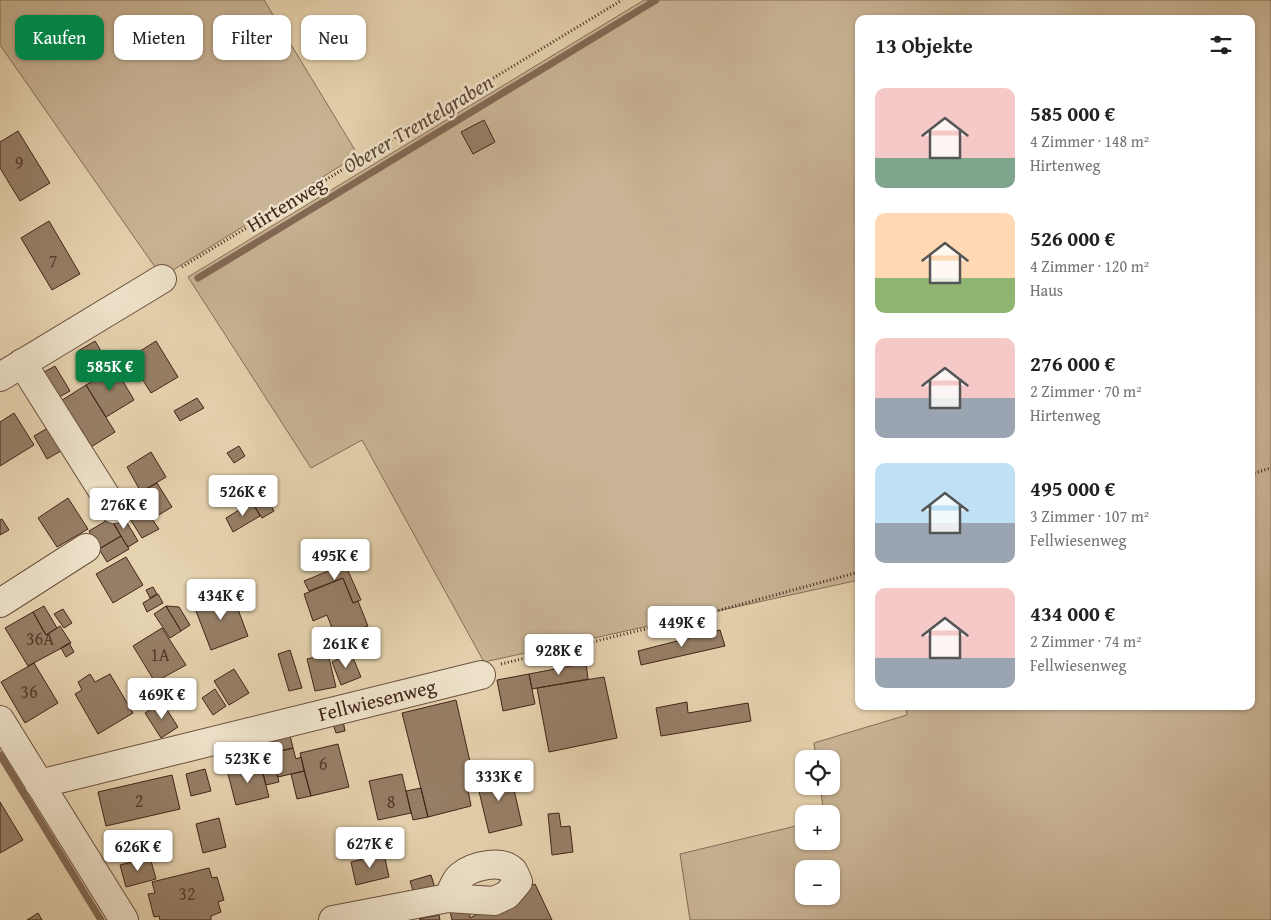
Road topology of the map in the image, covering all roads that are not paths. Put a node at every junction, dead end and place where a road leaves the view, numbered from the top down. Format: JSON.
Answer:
{"nodes":[{"id":1,"x":162,"y":279,"type":"road end"},
{"id":2,"x":11,"y":370,"type":"edge"},
{"id":3,"x":114,"y":508,"type":"dead end"},
{"id":4,"x":86,"y":548,"type":"dead end"},
{"id":5,"x":0,"y":603,"type":"edge"},
{"id":6,"x":481,"y":675,"type":"road end"},
{"id":7,"x":0,"y":720,"type":"edge"},
{"id":8,"x":39,"y":784,"type":"junction"},
{"id":9,"x":448,"y":898,"type":"dead end"},
{"id":10,"x":124,"y":920,"type":"edge"},
{"id":11,"x":333,"y":920,"type":"edge"}],
"edges":[{"from":1,"to":2,"type":"street"},
{"from":2,"to":3,"type":"street"},
{"from":4,"to":5,"type":"street"},
{"from":6,"to":8,"type":"street","name":"Fellwiesenweg"},
{"from":7,"to":8,"type":"street"},
{"from":8,"to":10,"type":"street"},
{"from":9,"to":11,"type":"street"}]}
